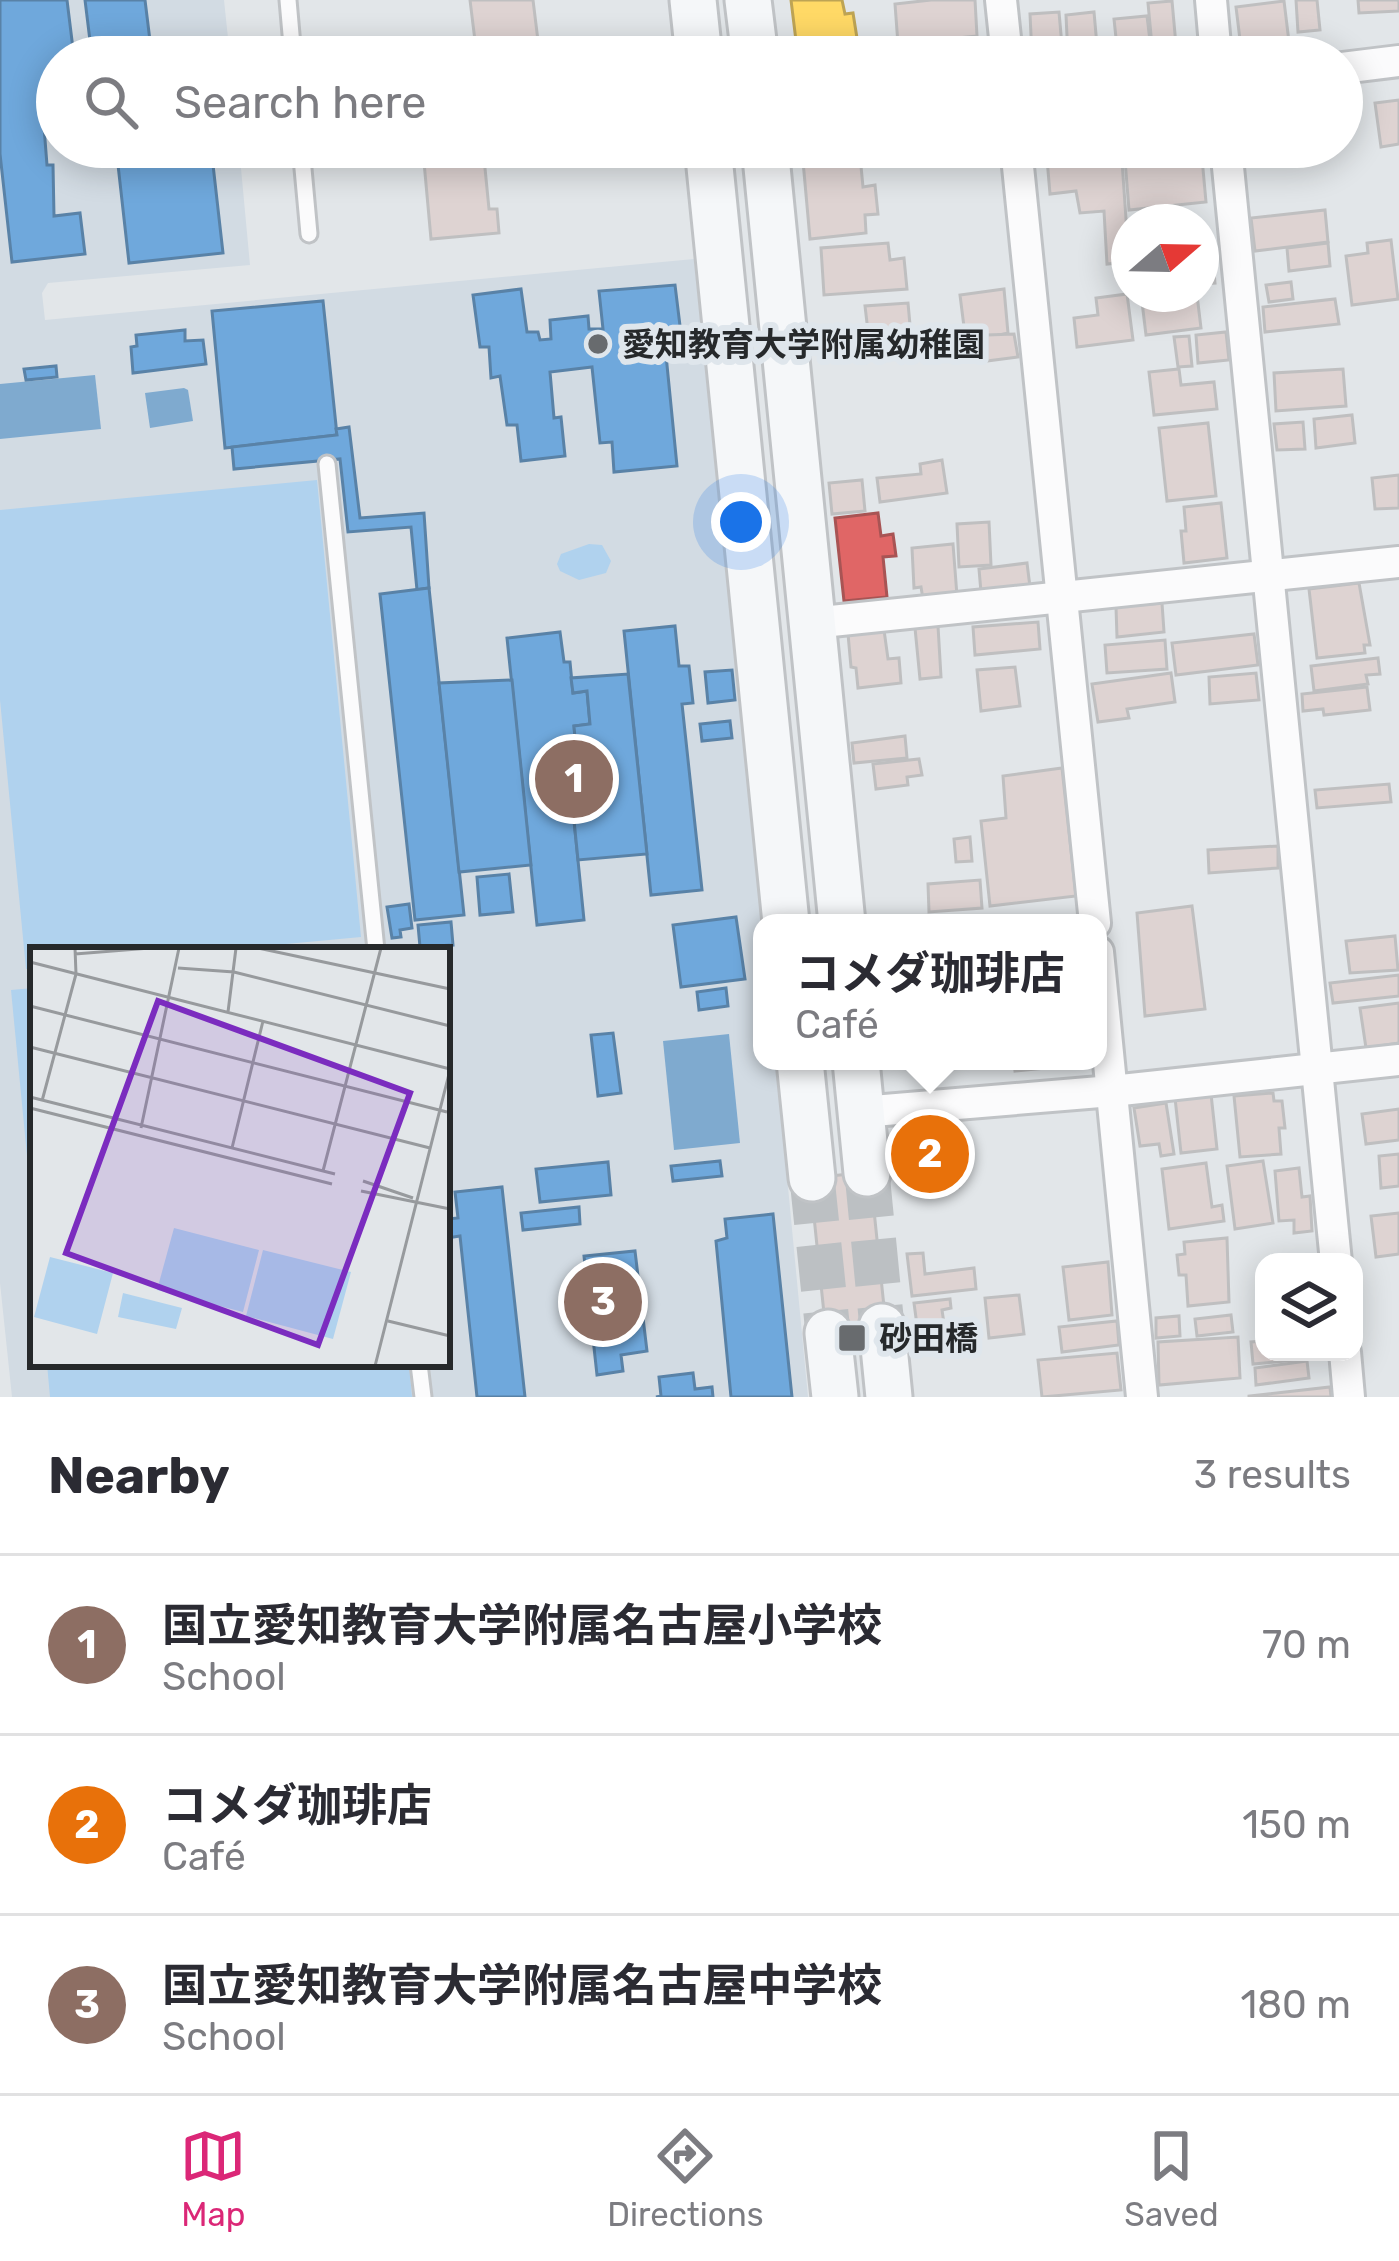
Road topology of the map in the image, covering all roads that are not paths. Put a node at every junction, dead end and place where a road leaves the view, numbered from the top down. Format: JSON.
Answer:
{"nodes":[{"id":1,"x":288,"y":0,"type":"edge"},
{"id":2,"x":693,"y":0,"type":"edge"},
{"id":3,"x":748,"y":0,"type":"edge"},
{"id":4,"x":1001,"y":0,"type":"edge"},
{"id":5,"x":1210,"y":0,"type":"edge"},
{"id":6,"x":291,"y":36,"type":"edge"},
{"id":7,"x":697,"y":36,"type":"edge"},
{"id":8,"x":752,"y":36,"type":"edge"},
{"id":9,"x":1005,"y":36,"type":"edge"},
{"id":10,"x":1214,"y":36,"type":"edge"},
{"id":11,"x":1399,"y":61,"type":"edge"},
{"id":12,"x":1363,"y":65,"type":"edge"},
{"id":13,"x":303,"y":168,"type":"edge"},
{"id":14,"x":710,"y":168,"type":"edge"},
{"id":15,"x":767,"y":168,"type":"edge"},
{"id":16,"x":1018,"y":168,"type":"edge"},
{"id":17,"x":1228,"y":168,"type":"edge"},
{"id":18,"x":309,"y":234,"type":"dead end"},
{"id":19,"x":326,"y":464,"type":"dead end"},
{"id":20,"x":1399,"y":562,"type":"edge"},
{"id":21,"x":1270,"y":578,"type":"junction"},
{"id":22,"x":1062,"y":597,"type":"junction"},
{"id":23,"x":812,"y":623,"type":"junction"},
{"id":24,"x":785,"y":914,"type":"edge"},
{"id":25,"x":841,"y":914,"type":"edge"},
{"id":26,"x":1094,"y":914,"type":"edge"},
{"id":27,"x":376,"y":947,"type":"edge"},
{"id":28,"x":1107,"y":1041,"type":"edge"},
{"id":29,"x":1399,"y":1060,"type":"edge"},
{"id":30,"x":1317,"y":1068,"type":"junction"},
{"id":31,"x":801,"y":1070,"type":"edge"},
{"id":32,"x":857,"y":1070,"type":"edge"},
{"id":33,"x":1112,"y":1091,"type":"junction"},
{"id":34,"x":860,"y":1112,"type":"junction"},
{"id":35,"x":867,"y":1173,"type":"tunnel mouth"},
{"id":36,"x":812,"y":1178,"type":"tunnel mouth"},
{"id":37,"x":1335,"y":1253,"type":"edge"},
{"id":38,"x":882,"y":1327,"type":"tunnel mouth"},
{"id":39,"x":828,"y":1333,"type":"tunnel mouth"},
{"id":40,"x":1346,"y":1361,"type":"edge"},
{"id":41,"x":419,"y":1367,"type":"edge"},
{"id":42,"x":423,"y":1397,"type":"edge"},
{"id":43,"x":835,"y":1397,"type":"edge"},
{"id":44,"x":889,"y":1397,"type":"edge"},
{"id":45,"x":1142,"y":1397,"type":"edge"},
{"id":46,"x":1349,"y":1397,"type":"edge"}],
"edges":[{"from":1,"to":6,"type":"lane"},
{"from":2,"to":7,"type":"street"},
{"from":3,"to":8,"type":"street"},
{"from":4,"to":9,"type":"street"},
{"from":5,"to":10,"type":"street"},
{"from":11,"to":12,"type":"street"},
{"from":13,"to":18,"type":"lane"},
{"from":14,"to":24,"type":"street"},
{"from":15,"to":23,"type":"street"},
{"from":16,"to":22,"type":"street"},
{"from":17,"to":21,"type":"street"},
{"from":19,"to":27,"type":"lane"},
{"from":20,"to":21,"type":"street"},
{"from":21,"to":22,"type":"street"},
{"from":21,"to":30,"type":"street"},
{"from":22,"to":23,"type":"street"},
{"from":22,"to":26,"type":"street"},
{"from":23,"to":25,"type":"street"},
{"from":28,"to":33,"type":"street"},
{"from":29,"to":30,"type":"street"},
{"from":30,"to":33,"type":"street"},
{"from":30,"to":37,"type":"street"},
{"from":31,"to":36,"type":"street"},
{"from":32,"to":34,"type":"street"},
{"from":33,"to":34,"type":"street"},
{"from":33,"to":45,"type":"street"},
{"from":34,"to":35,"type":"street"},
{"from":38,"to":44,"type":"street"},
{"from":39,"to":43,"type":"street"},
{"from":40,"to":46,"type":"street"},
{"from":41,"to":42,"type":"lane"}]}
